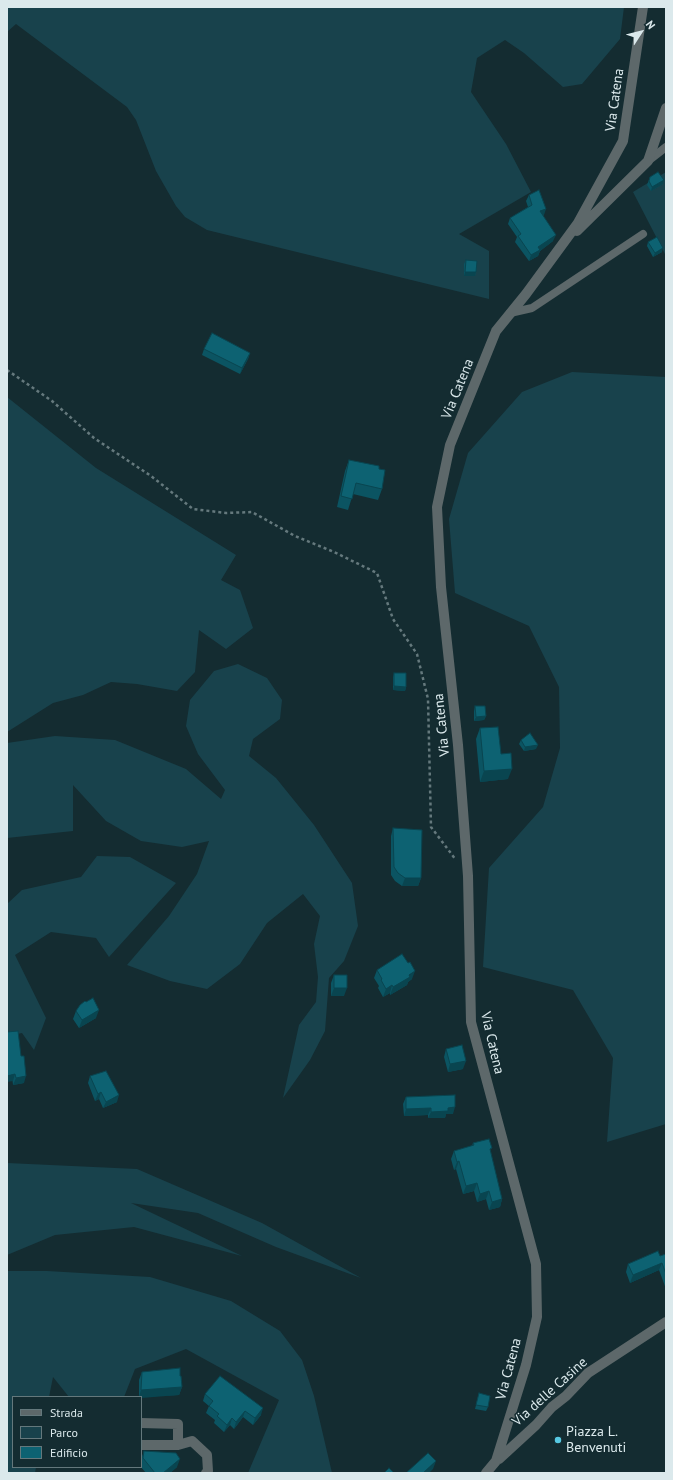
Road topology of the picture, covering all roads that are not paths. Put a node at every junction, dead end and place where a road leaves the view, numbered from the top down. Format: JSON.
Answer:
{"nodes":[{"id":1,"x":643,"y":7,"type":"edge"},
{"id":2,"x":666,"y":108,"type":"edge"},
{"id":3,"x":666,"y":148,"type":"edge"},
{"id":4,"x":648,"y":161,"type":"junction"},
{"id":5,"x":643,"y":234,"type":"dead end"},
{"id":6,"x":560,"y":248,"type":"junction"},
{"id":7,"x":510,"y":313,"type":"junction"},
{"id":8,"x":666,"y":1322,"type":"edge"},
{"id":9,"x":142,"y":1423,"type":"edge"},
{"id":10,"x":178,"y":1444,"type":"junction"},
{"id":11,"x":142,"y":1445,"type":"edge"},
{"id":12,"x":496,"y":1462,"type":"junction"},
{"id":13,"x":206,"y":1473,"type":"edge"},
{"id":14,"x":486,"y":1473,"type":"edge"}],
"edges":[{"from":1,"to":6,"type":"street","name":"Via Catena"},
{"from":2,"to":4,"type":"street"},
{"from":3,"to":4,"type":"lane"},
{"from":4,"to":6,"type":"street"},
{"from":5,"to":7,"type":"lane"},
{"from":6,"to":7,"type":"street","name":"Via Catena"},
{"from":7,"to":12,"type":"street","name":"Via Catena"},
{"from":8,"to":12,"type":"street","name":"Via delle Casine"},
{"from":9,"to":10,"type":"street"},
{"from":10,"to":11,"type":"street"},
{"from":10,"to":13,"type":"street"},
{"from":12,"to":14,"type":"street","name":"Via Catena"}]}
